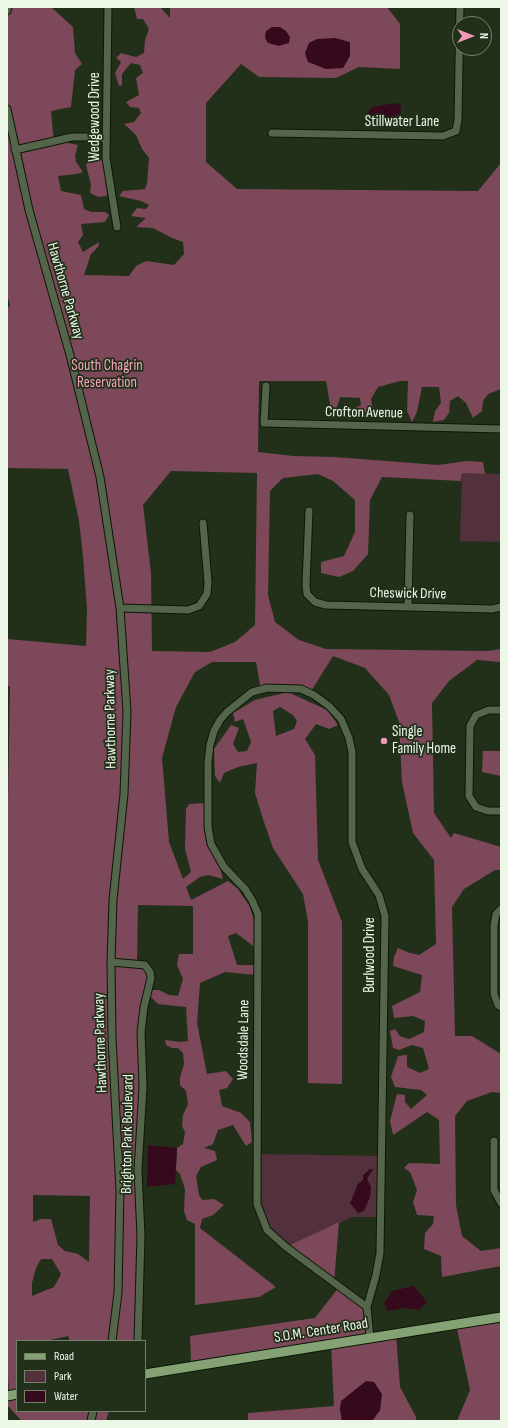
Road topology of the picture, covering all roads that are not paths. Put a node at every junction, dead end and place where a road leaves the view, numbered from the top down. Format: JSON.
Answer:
{"nodes":[{"id":1,"x":8,"y":7,"type":"edge"},
{"id":2,"x":108,"y":7,"type":"edge"},
{"id":3,"x":460,"y":7,"type":"edge"},
{"id":4,"x":7,"y":11,"type":"edge"},
{"id":5,"x":7,"y":109,"type":"edge"},
{"id":6,"x":272,"y":134,"type":"dead end"},
{"id":7,"x":106,"y":139,"type":"junction"},
{"id":8,"x":15,"y":150,"type":"junction"},
{"id":9,"x":117,"y":227,"type":"dead end"},
{"id":10,"x":266,"y":386,"type":"dead end"},
{"id":11,"x":501,"y":429,"type":"edge"},
{"id":12,"x":309,"y":511,"type":"dead end"},
{"id":13,"x":410,"y":515,"type":"dead end"},
{"id":14,"x":203,"y":523,"type":"dead end"},
{"id":15,"x":408,"y":607,"type":"junction"},
{"id":16,"x":501,"y":607,"type":"edge"},
{"id":17,"x":120,"y":608,"type":"junction"},
{"id":18,"x":501,"y":710,"type":"edge"},
{"id":19,"x":227,"y":712,"type":"joint"},
{"id":20,"x":501,"y":811,"type":"edge"},
{"id":21,"x":498,"y":912,"type":"edge"},
{"id":22,"x":111,"y":962,"type":"junction"},
{"id":23,"x":501,"y":1007,"type":"edge"},
{"id":24,"x":494,"y":1141,"type":"dead end"},
{"id":25,"x":501,"y":1203,"type":"edge"},
{"id":26,"x":367,"y":1307,"type":"junction"},
{"id":27,"x":501,"y":1317,"type":"edge"},
{"id":28,"x":370,"y":1337,"type":"junction"},
{"id":29,"x":112,"y":1340,"type":"edge"},
{"id":30,"x":138,"y":1340,"type":"edge"},
{"id":31,"x":146,"y":1374,"type":"edge"}],
"edges":[{"from":1,"to":4,"type":"street"},
{"from":2,"to":7,"type":"street","name":"Wedgewood Drive"},
{"from":3,"to":6,"type":"street","name":"Stillwater Lane"},
{"from":5,"to":8,"type":"street","name":"Hawthorne Parkway"},
{"from":7,"to":8,"type":"street"},
{"from":7,"to":9,"type":"street","name":"Wedgewood Drive"},
{"from":8,"to":17,"type":"street","name":"Hawthorne Parkway"},
{"from":10,"to":11,"type":"street","name":"Crofton Avenue"},
{"from":12,"to":15,"type":"street","name":"Cheswick Drive"},
{"from":13,"to":15,"type":"street"},
{"from":14,"to":17,"type":"street"},
{"from":15,"to":16,"type":"street","name":"Cheswick Drive"},
{"from":17,"to":22,"type":"street","name":"Hawthorne Parkway"},
{"from":18,"to":20,"type":"street"},
{"from":19,"to":26,"type":"street","name":"Woodsdale Lane"},
{"from":19,"to":26,"type":"street","name":"Burlwood Drive"},
{"from":21,"to":23,"type":"street"},
{"from":22,"to":29,"type":"street","name":"Hawthorne Parkway"},
{"from":22,"to":30,"type":"street","name":"Brighton Park Boulevard"},
{"from":24,"to":25,"type":"street"},
{"from":26,"to":28,"type":"street"},
{"from":27,"to":28,"type":"main road","name":"S.O.M. Center Road"},
{"from":28,"to":31,"type":"main road","name":"S.O.M. Center Road"}]}
